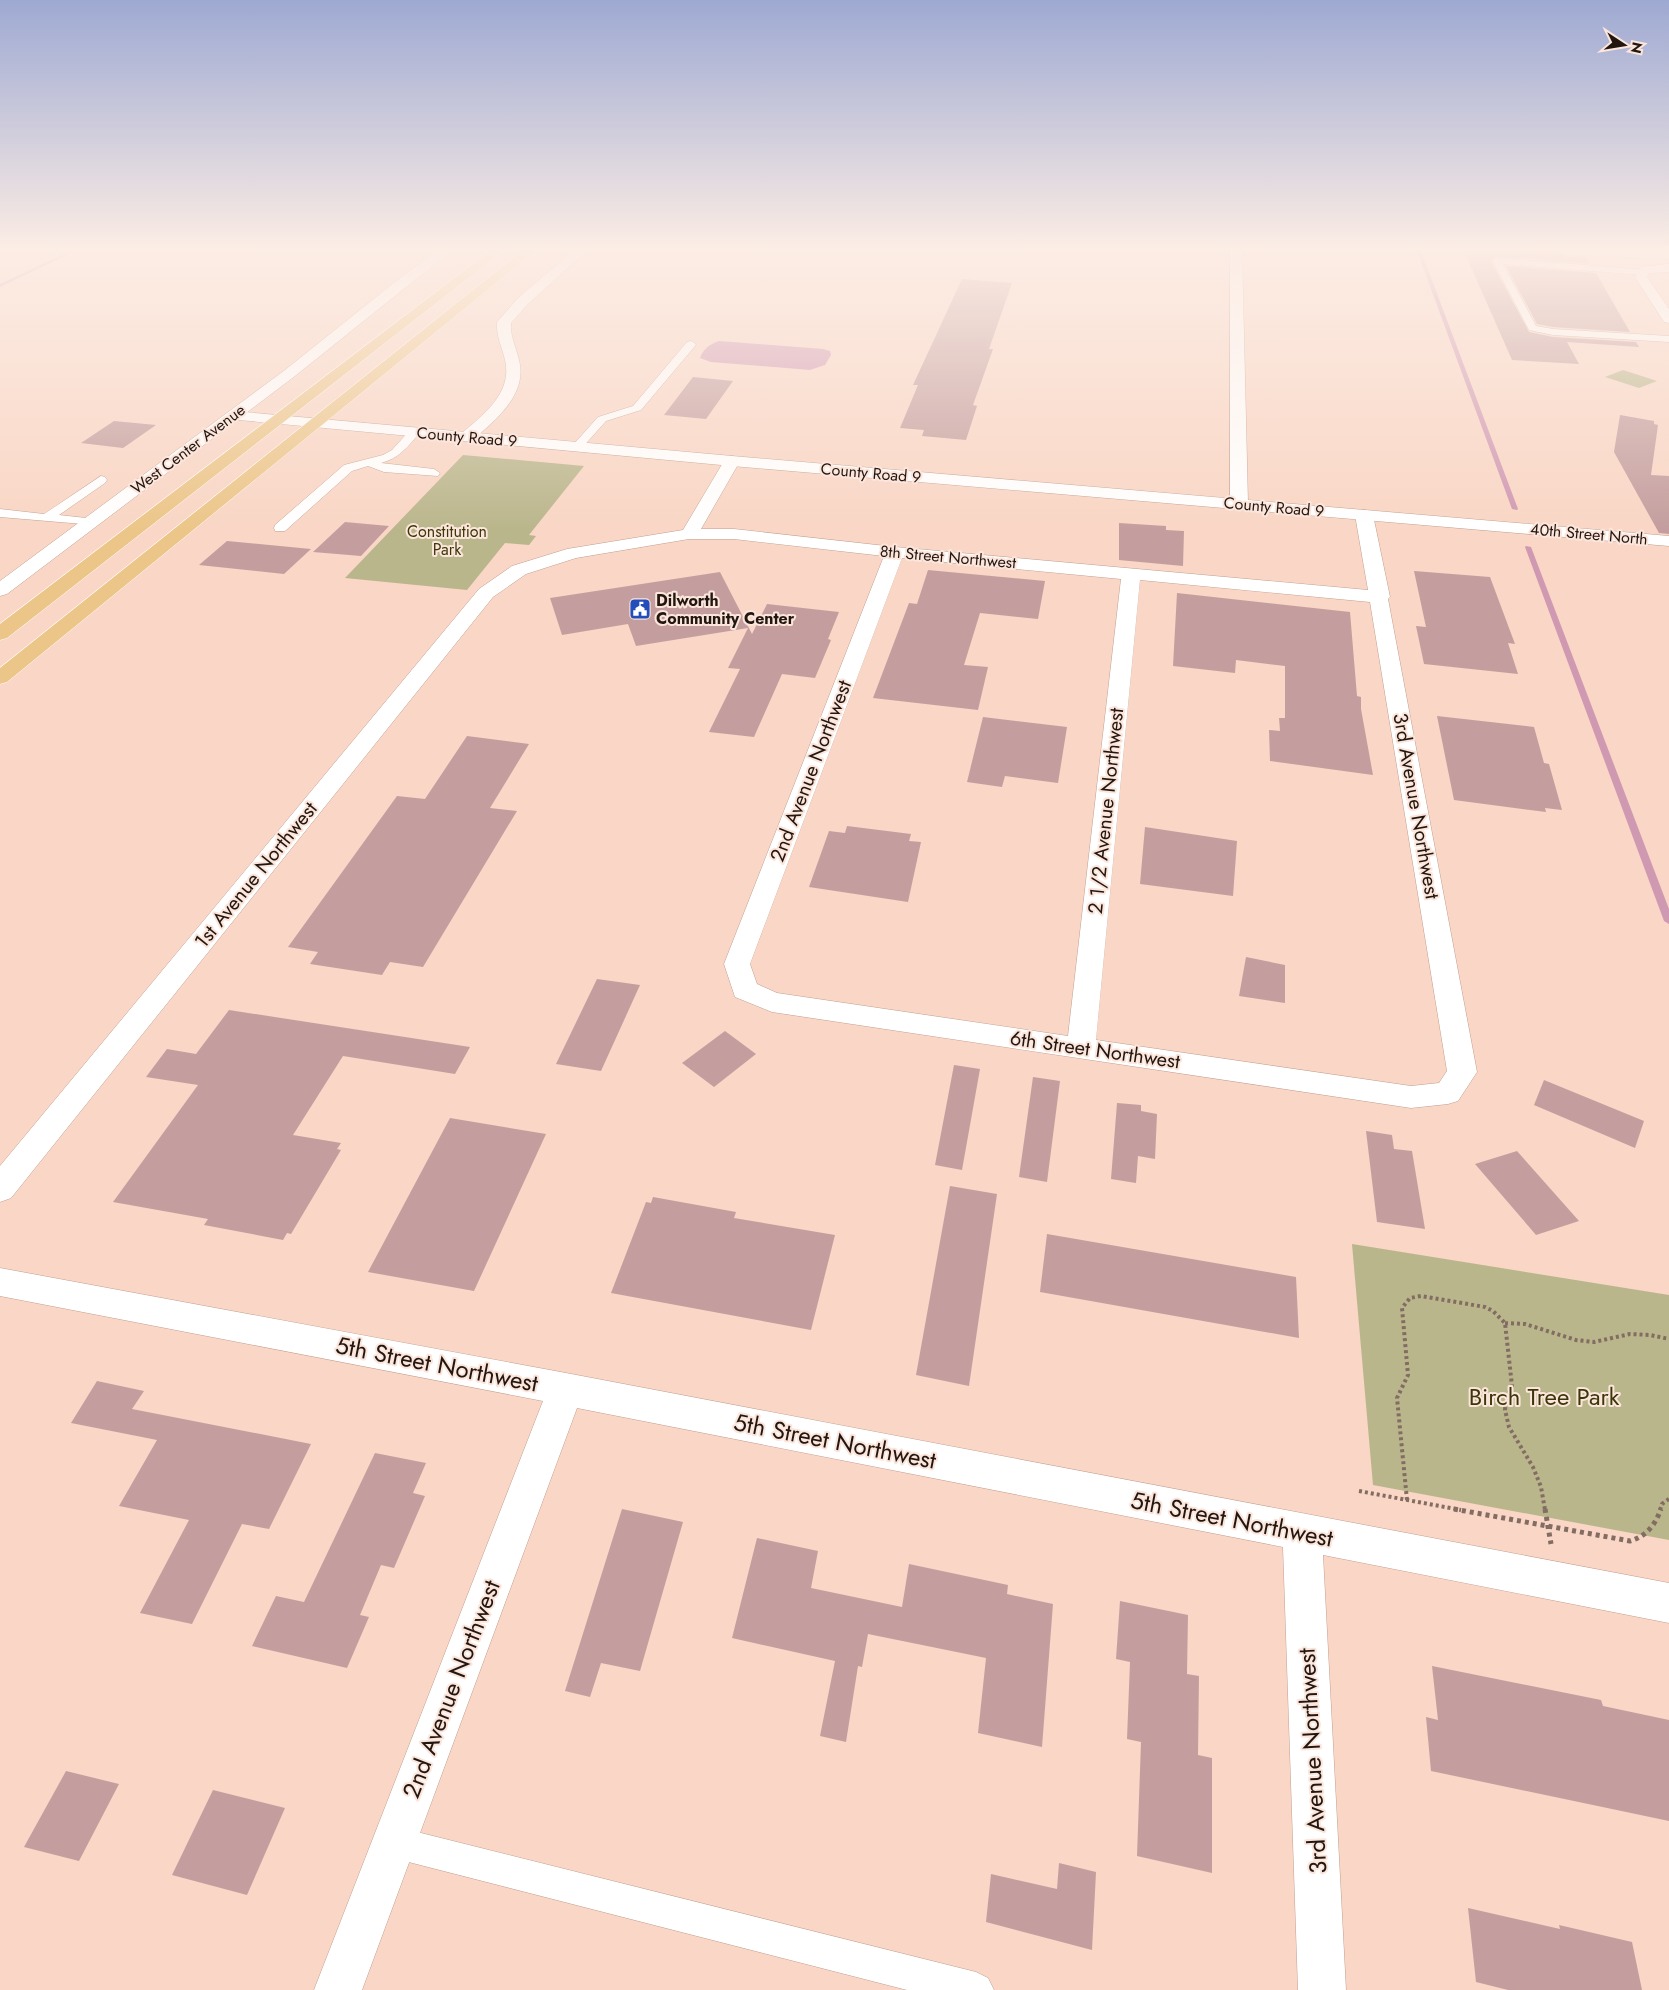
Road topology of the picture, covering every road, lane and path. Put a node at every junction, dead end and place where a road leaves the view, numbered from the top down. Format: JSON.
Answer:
{"nodes":[{"id":1,"x":326,"y":344,"type":"edge"},
{"id":2,"x":378,"y":344,"type":"edge"},
{"id":3,"x":415,"y":344,"type":"edge"},
{"id":4,"x":505,"y":344,"type":"edge"},
{"id":5,"x":691,"y":344,"type":"dead end"},
{"id":6,"x":1237,"y":344,"type":"edge"},
{"id":7,"x":233,"y":416,"type":"junction"},
{"id":8,"x":280,"y":420,"type":"junction"},
{"id":9,"x":317,"y":423,"type":"junction"},
{"id":10,"x":414,"y":432,"type":"junction"},
{"id":11,"x":467,"y":437,"type":"junction"},
{"id":12,"x":577,"y":447,"type":"junction"},
{"id":13,"x":732,"y":461,"type":"junction"},
{"id":14,"x":370,"y":463,"type":"junction"},
{"id":15,"x":434,"y":472,"type":"dead end"},
{"id":16,"x":101,"y":480,"type":"dead end"},
{"id":17,"x":1239,"y":504,"type":"junction"},
{"id":18,"x":0,"y":513,"type":"edge"},
{"id":19,"x":1364,"y":515,"type":"junction"},
{"id":20,"x":46,"y":518,"type":"junction"},
{"id":21,"x":90,"y":522,"type":"junction"},
{"id":22,"x":1509,"y":527,"type":"joint"},
{"id":23,"x":280,"y":528,"type":"dead end"},
{"id":24,"x":689,"y":534,"type":"junction"},
{"id":25,"x":1669,"y":541,"type":"edge"},
{"id":26,"x":895,"y":552,"type":"junction"},
{"id":27,"x":520,"y":570,"type":"joint"},
{"id":28,"x":1132,"y":574,"type":"junction"},
{"id":29,"x":0,"y":590,"type":"edge"},
{"id":30,"x":1380,"y":597,"type":"junction"},
{"id":31,"x":0,"y":634,"type":"edge"},
{"id":32,"x":0,"y":678,"type":"edge"},
{"id":33,"x":745,"y":990,"type":"joint"},
{"id":34,"x":1082,"y":1048,"type":"junction"},
{"id":35,"x":1448,"y":1093,"type":"joint"},
{"id":36,"x":0,"y":1189,"type":"edge"},
{"id":37,"x":0,"y":1282,"type":"edge"},
{"id":38,"x":1505,"y":1323,"type":"junction"},
{"id":39,"x":1669,"y":1339,"type":"edge"},
{"id":40,"x":566,"y":1389,"type":"junction"},
{"id":41,"x":1359,"y":1491,"type":"dead end"},
{"id":42,"x":1669,"y":1499,"type":"edge"},
{"id":43,"x":1407,"y":1500,"type":"junction"},
{"id":44,"x":1548,"y":1526,"type":"junction"},
{"id":45,"x":1302,"y":1533,"type":"junction"},
{"id":46,"x":1557,"y":1581,"type":"junction"},
{"id":47,"x":1669,"y":1603,"type":"edge"},
{"id":48,"x":393,"y":1842,"type":"junction"},
{"id":49,"x":338,"y":1990,"type":"edge"},
{"id":50,"x":976,"y":1990,"type":"edge"},
{"id":51,"x":1322,"y":1990,"type":"edge"}],
"edges":[{"from":1,"to":7,"type":"street","name":"West Center Avenue"},
{"from":2,"to":8,"type":"main road"},
{"from":3,"to":9,"type":"main road"},
{"from":4,"to":11,"type":"street"},
{"from":5,"to":12,"type":"lane"},
{"from":6,"to":17,"type":"street"},
{"from":7,"to":8,"type":"street","name":"County Road 9"},
{"from":7,"to":21,"type":"street","name":"West Center Avenue"},
{"from":8,"to":9,"type":"street","name":"County Road 9"},
{"from":8,"to":31,"type":"main road"},
{"from":9,"to":10,"type":"street","name":"County Road 9"},
{"from":9,"to":32,"type":"main road"},
{"from":10,"to":11,"type":"street","name":"County Road 9"},
{"from":10,"to":14,"type":"lane"},
{"from":11,"to":12,"type":"street","name":"County Road 9"},
{"from":12,"to":13,"type":"street","name":"County Road 9"},
{"from":13,"to":17,"type":"street","name":"County Road 9"},
{"from":13,"to":24,"type":"street"},
{"from":14,"to":15,"type":"lane"},
{"from":14,"to":23,"type":"lane"},
{"from":16,"to":20,"type":"lane"},
{"from":17,"to":19,"type":"street","name":"County Road 9"},
{"from":18,"to":20,"type":"lane"},
{"from":19,"to":22,"type":"street","name":"County Road 9"},
{"from":19,"to":30,"type":"street","name":"3rd Avenue Northwest"},
{"from":20,"to":21,"type":"lane"},
{"from":21,"to":29,"type":"street","name":"West Center Avenue"},
{"from":22,"to":25,"type":"street","name":"40th Street North"},
{"from":24,"to":26,"type":"street","name":"8th Street Northwest"},
{"from":24,"to":27,"type":"street","name":"8th Street Northwest"},
{"from":26,"to":28,"type":"street","name":"8th Street Northwest"},
{"from":26,"to":33,"type":"street","name":"2nd Avenue Northwest"},
{"from":27,"to":36,"type":"street","name":"1st Avenue Northwest"},
{"from":28,"to":30,"type":"street","name":"8th Street Northwest"},
{"from":28,"to":34,"type":"street","name":"2 1/2 Avenue Northwest"},
{"from":30,"to":35,"type":"street","name":"3rd Avenue Northwest"},
{"from":33,"to":34,"type":"street","name":"6th Street Northwest"},
{"from":34,"to":35,"type":"street","name":"6th Street Northwest"},
{"from":37,"to":40,"type":"street","name":"5th Street Northwest"},
{"from":38,"to":39,"type":"path"},
{"from":38,"to":43,"type":"path"},
{"from":38,"to":44,"type":"path"},
{"from":40,"to":45,"type":"street","name":"5th Street Northwest"},
{"from":40,"to":48,"type":"street","name":"2nd Avenue Northwest"},
{"from":41,"to":43,"type":"path"},
{"from":42,"to":44,"type":"path"},
{"from":43,"to":44,"type":"path"},
{"from":44,"to":46,"type":"path"},
{"from":45,"to":46,"type":"street","name":"5th Street Northwest"},
{"from":45,"to":51,"type":"street","name":"3rd Avenue Northwest"},
{"from":46,"to":47,"type":"street","name":"5th Street Northwest"},
{"from":48,"to":49,"type":"street","name":"2nd Avenue Northwest"},
{"from":48,"to":50,"type":"lane"}]}
